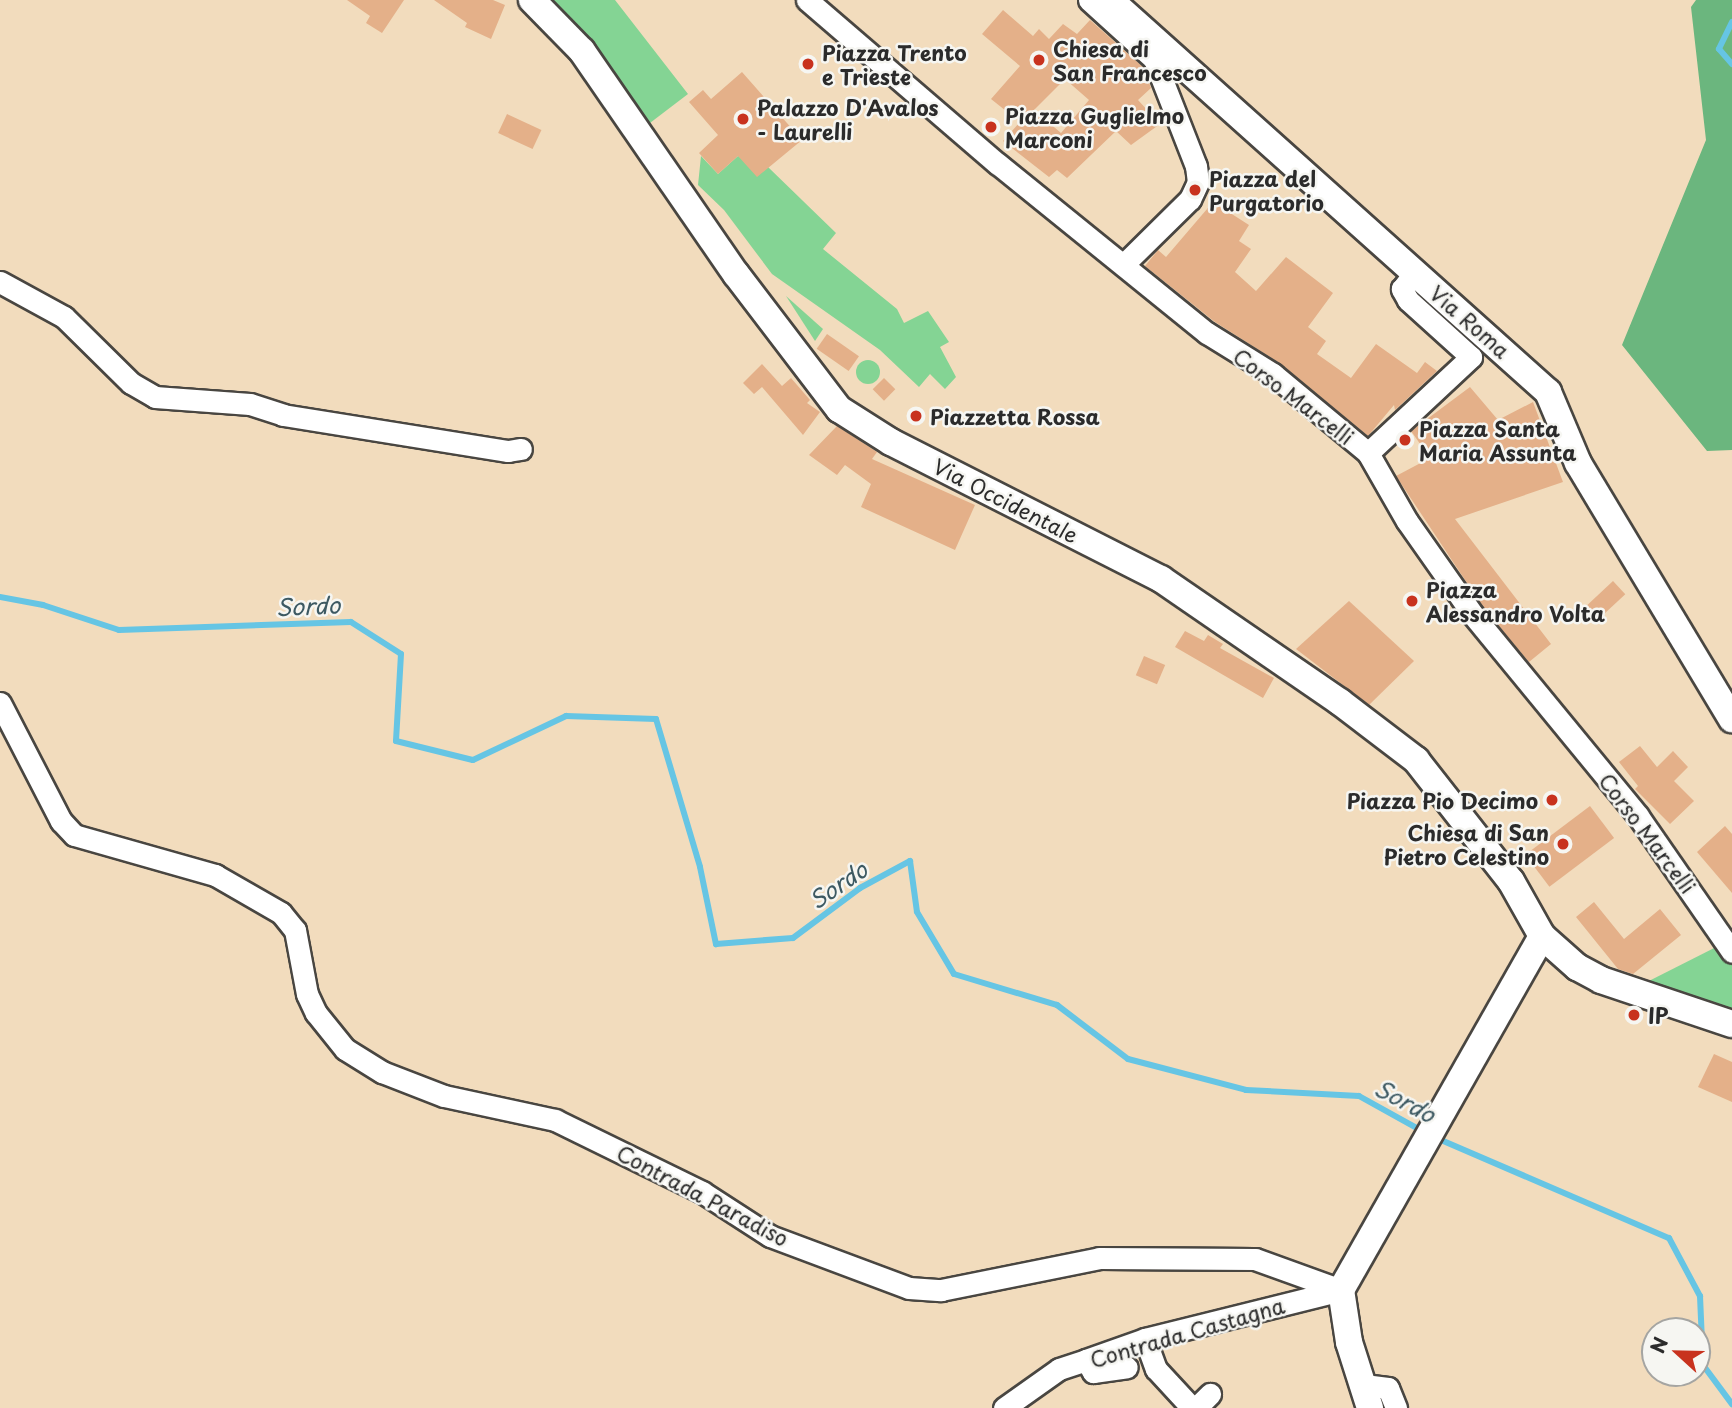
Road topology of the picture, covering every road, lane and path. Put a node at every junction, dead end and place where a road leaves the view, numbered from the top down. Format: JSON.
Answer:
{"nodes":[{"id":1,"x":532,"y":0,"type":"edge"},
{"id":2,"x":807,"y":0,"type":"edge"},
{"id":3,"x":1089,"y":0,"type":"edge"},
{"id":4,"x":1111,"y":0,"type":"edge"},
{"id":5,"x":1125,"y":263,"type":"junction"},
{"id":6,"x":1414,"y":273,"type":"junction"},
{"id":7,"x":0,"y":282,"type":"edge"},
{"id":8,"x":521,"y":449,"type":"dead end"},
{"id":9,"x":1367,"y":453,"type":"junction"},
{"id":10,"x":0,"y":703,"type":"edge"},
{"id":11,"x":1732,"y":719,"type":"edge"},
{"id":12,"x":1535,"y":944,"type":"junction"},
{"id":13,"x":1732,"y":952,"type":"edge"},
{"id":14,"x":1732,"y":1024,"type":"edge"},
{"id":15,"x":1341,"y":1290,"type":"junction"},
{"id":16,"x":1145,"y":1339,"type":"junction"},
{"id":17,"x":1089,"y":1366,"type":"junction"},
{"id":18,"x":1127,"y":1367,"type":"dead end"},
{"id":19,"x":1057,"y":1385,"type":"dead end"},
{"id":20,"x":1367,"y":1397,"type":"edge"},
{"id":21,"x":1200,"y":1403,"type":"edge"},
{"id":22,"x":1004,"y":1408,"type":"edge"},
{"id":23,"x":1396,"y":1408,"type":"edge"}],
"edges":[{"from":1,"to":12,"type":"main road","name":"Via Occidentale"},
{"from":2,"to":5,"type":"street","name":"Corso Marcelli"},
{"from":3,"to":5,"type":"street"},
{"from":4,"to":6,"type":"main road","name":"Via Roma"},
{"from":5,"to":9,"type":"street","name":"Corso Marcelli"},
{"from":6,"to":9,"type":"street"},
{"from":6,"to":11,"type":"main road","name":"Via Roma"},
{"from":7,"to":8,"type":"street"},
{"from":9,"to":13,"type":"street","name":"Corso Marcelli"},
{"from":10,"to":15,"type":"street","name":"Contrada Paradiso"},
{"from":12,"to":14,"type":"main road","name":"Via Occidentale"},
{"from":12,"to":15,"type":"main road"},
{"from":15,"to":16,"type":"street","name":"Contrada Castagna"},
{"from":15,"to":20,"type":"main road"},
{"from":16,"to":17,"type":"street","name":"Contrada Castagna"},
{"from":16,"to":21,"type":"street"},
{"from":17,"to":18,"type":"street"},
{"from":17,"to":19,"type":"street"},
{"from":17,"to":22,"type":"street","name":"Contrada Castagna"},
{"from":20,"to":23,"type":"street"}]}
